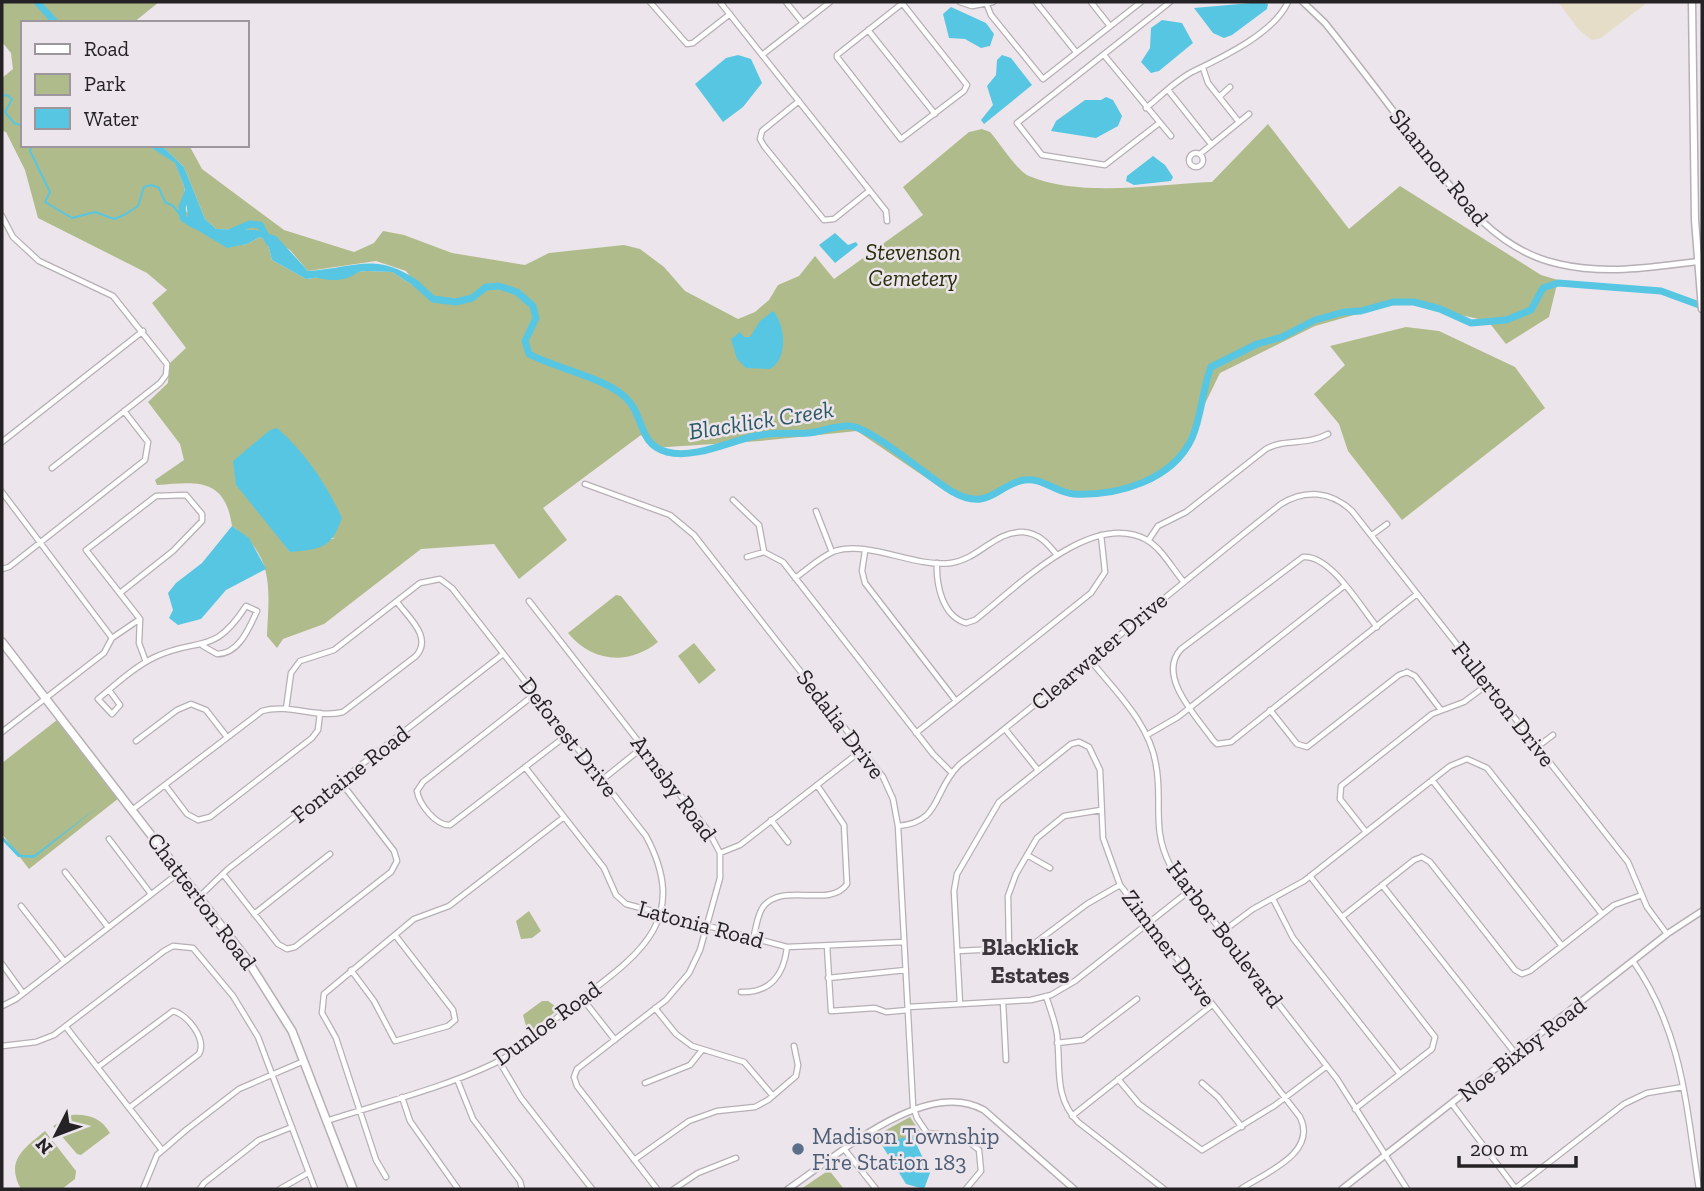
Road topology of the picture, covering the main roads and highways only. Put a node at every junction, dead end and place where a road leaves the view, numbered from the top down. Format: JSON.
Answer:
{"nodes":[{"id":1,"x":1692,"y":2,"type":"edge"},
{"id":2,"x":1700,"y":261,"type":"edge"},
{"id":3,"x":1701,"y":296,"type":"edge"},
{"id":4,"x":1702,"y":310,"type":"edge"},
{"id":5,"x":2,"y":642,"type":"edge"},
{"id":6,"x":353,"y":1189,"type":"edge"}],
"edges":[{"from":1,"to":2,"type":"main road"},
{"from":2,"to":3,"type":"main road"},
{"from":3,"to":4,"type":"main road"},
{"from":5,"to":6,"type":"main road","name":"Chatterton Road"}]}
